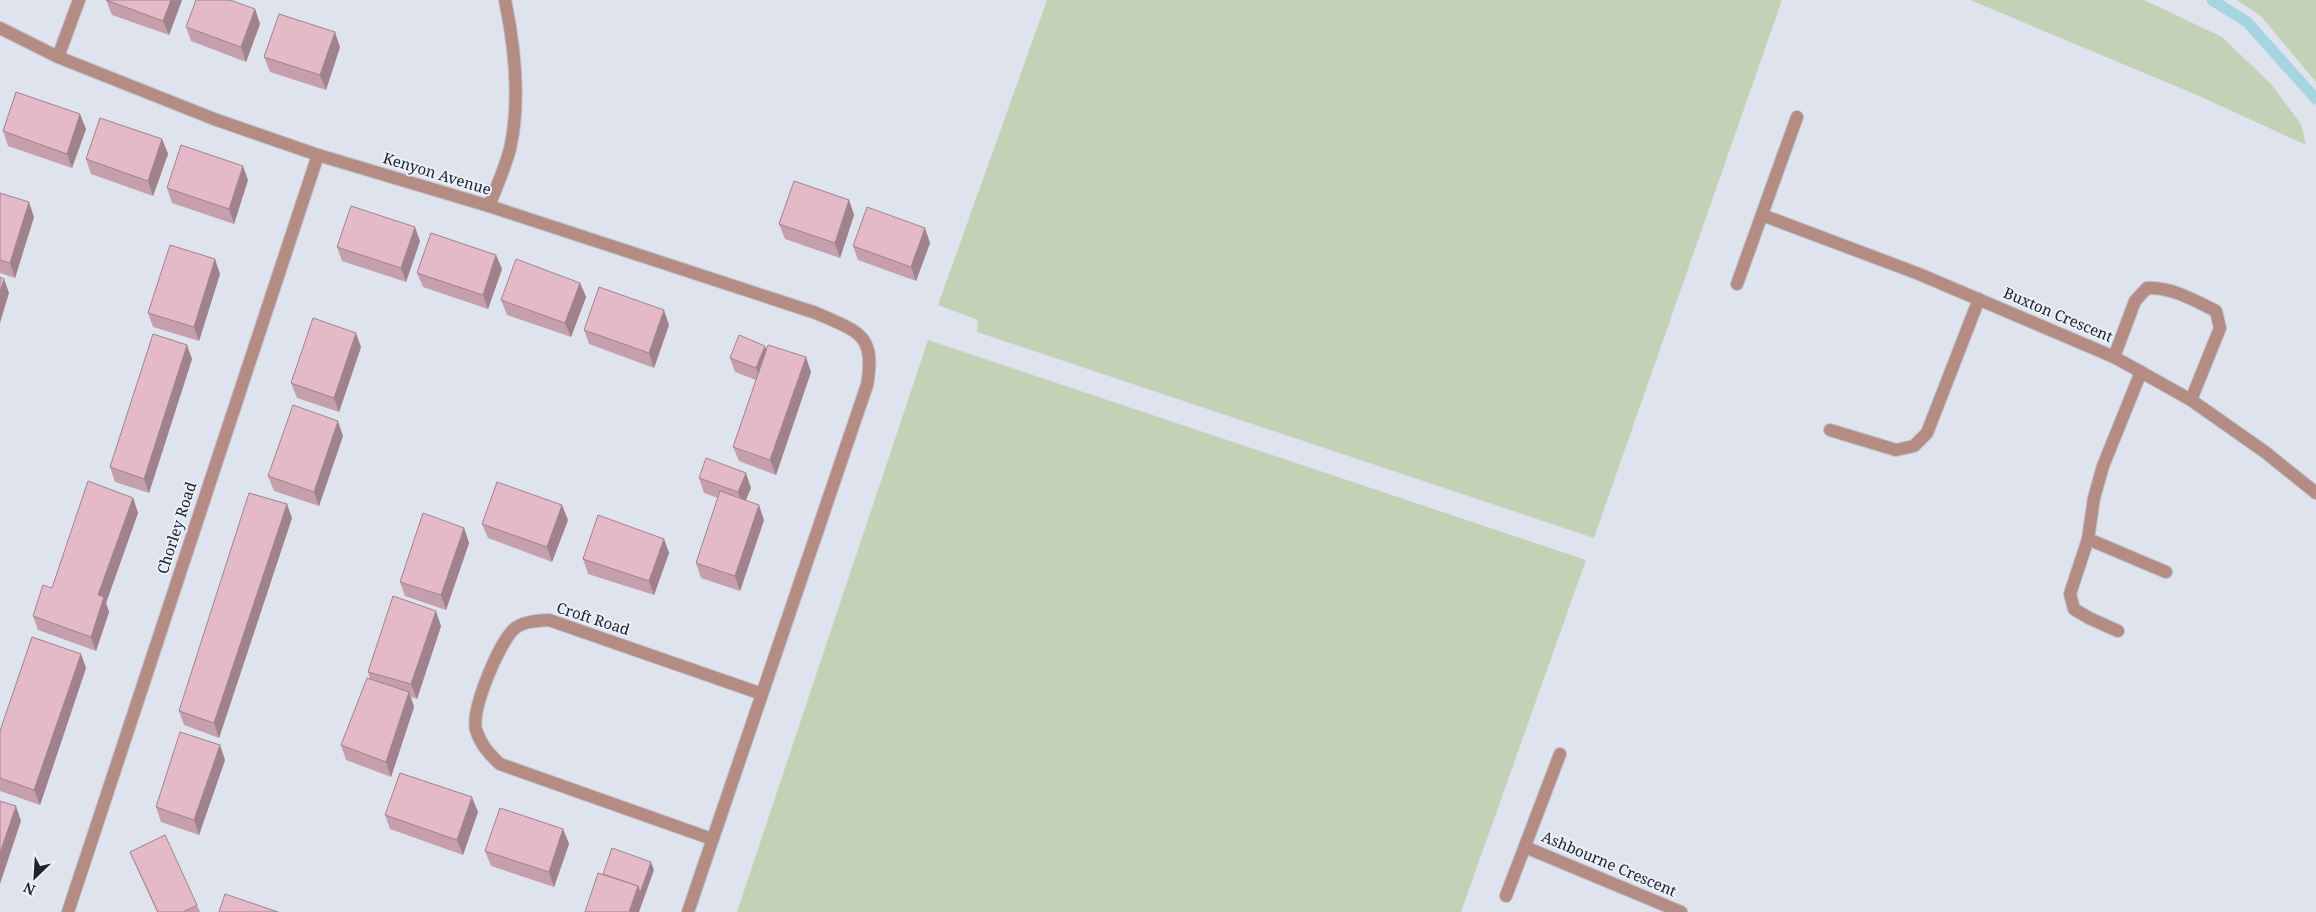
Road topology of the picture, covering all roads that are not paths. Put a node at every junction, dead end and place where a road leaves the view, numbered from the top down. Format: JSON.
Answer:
{"nodes":[{"id":1,"x":79,"y":0,"type":"edge"},
{"id":2,"x":505,"y":0,"type":"edge"},
{"id":3,"x":0,"y":28,"type":"edge"},
{"id":4,"x":58,"y":57,"type":"junction"},
{"id":5,"x":1797,"y":117,"type":"dead end"},
{"id":6,"x":318,"y":155,"type":"junction"},
{"id":7,"x":489,"y":206,"type":"junction"},
{"id":8,"x":1762,"y":214,"type":"junction"},
{"id":9,"x":1737,"y":284,"type":"dead end"},
{"id":10,"x":1979,"y":298,"type":"junction"},
{"id":11,"x":2114,"y":357,"type":"junction"},
{"id":12,"x":2141,"y":372,"type":"junction"},
{"id":13,"x":2191,"y":400,"type":"junction"},
{"id":14,"x":1830,"y":430,"type":"dead end"},
{"id":15,"x":2316,"y":493,"type":"edge"},
{"id":16,"x":2088,"y":540,"type":"junction"},
{"id":17,"x":2166,"y":572,"type":"dead end"},
{"id":18,"x":2118,"y":631,"type":"dead end"},
{"id":19,"x":762,"y":694,"type":"junction"},
{"id":20,"x":1560,"y":754,"type":"dead end"},
{"id":21,"x":712,"y":839,"type":"junction"},
{"id":22,"x":1525,"y":846,"type":"junction"},
{"id":23,"x":1506,"y":896,"type":"dead end"},
{"id":24,"x":68,"y":912,"type":"edge"},
{"id":25,"x":688,"y":912,"type":"edge"},
{"id":26,"x":1681,"y":912,"type":"edge"}],
"edges":[{"from":1,"to":4,"type":"street"},
{"from":2,"to":7,"type":"street"},
{"from":3,"to":4,"type":"street","name":"Kenyon Avenue"},
{"from":4,"to":6,"type":"street","name":"Kenyon Avenue"},
{"from":5,"to":8,"type":"street"},
{"from":6,"to":7,"type":"street","name":"Kenyon Avenue"},
{"from":6,"to":24,"type":"street","name":"Chorley Road"},
{"from":7,"to":19,"type":"street","name":"Kenyon Avenue"},
{"from":8,"to":9,"type":"street"},
{"from":8,"to":10,"type":"street","name":"Buxton Crescent"},
{"from":10,"to":11,"type":"street","name":"Buxton Crescent"},
{"from":10,"to":14,"type":"street"},
{"from":11,"to":12,"type":"street","name":"Buxton Crescent"},
{"from":11,"to":13,"type":"street"},
{"from":12,"to":13,"type":"street","name":"Buxton Crescent"},
{"from":12,"to":16,"type":"street"},
{"from":13,"to":15,"type":"street","name":"Buxton Crescent"},
{"from":16,"to":17,"type":"street"},
{"from":16,"to":18,"type":"street"},
{"from":19,"to":21,"type":"street"},
{"from":19,"to":21,"type":"street","name":"Croft Road"},
{"from":20,"to":22,"type":"street"},
{"from":21,"to":25,"type":"street"},
{"from":22,"to":23,"type":"street"},
{"from":22,"to":26,"type":"street","name":"Ashbourne Crescent"}]}
